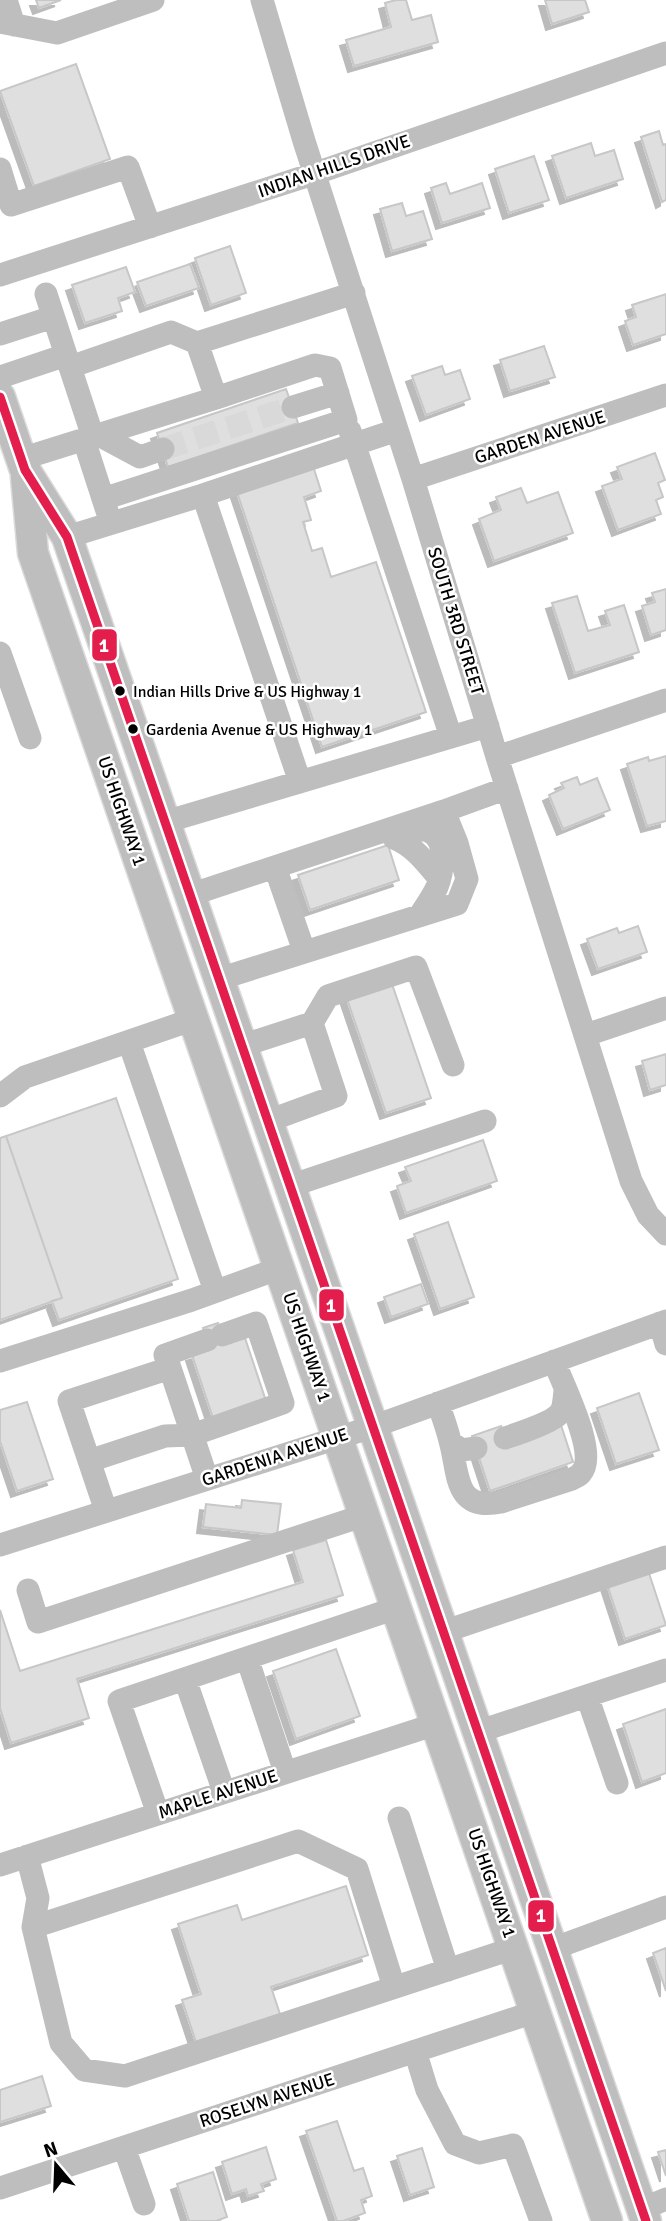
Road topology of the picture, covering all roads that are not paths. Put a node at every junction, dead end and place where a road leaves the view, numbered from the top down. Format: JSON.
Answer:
{"nodes":[{"id":1,"x":6,"y":0,"type":"edge"},
{"id":2,"x":153,"y":0,"type":"edge"},
{"id":3,"x":262,"y":0,"type":"edge"},
{"id":4,"x":7,"y":24,"type":"edge"},
{"id":5,"x":666,"y":53,"type":"edge"},
{"id":6,"x":0,"y":169,"type":"edge"},
{"id":7,"x":316,"y":173,"type":"junction"},
{"id":8,"x":150,"y":227,"type":"junction"},
{"id":9,"x":0,"y":275,"type":"edge"},
{"id":10,"x":46,"y":293,"type":"dead end"},
{"id":11,"x":354,"y":293,"type":"junction"},
{"id":12,"x":53,"y":317,"type":"junction"},
{"id":13,"x":0,"y":334,"type":"edge"},
{"id":14,"x":197,"y":343,"type":"junction"},
{"id":15,"x":68,"y":361,"type":"junction"},
{"id":16,"x":0,"y":377,"type":"edge"},
{"id":17,"x":338,"y":393,"type":"junction"},
{"id":18,"x":666,"y":395,"type":"edge"},
{"id":19,"x":0,"y":397,"type":"edge"},
{"id":20,"x":216,"y":398,"type":"junction"},
{"id":21,"x":293,"y":407,"type":"tunnel mouth"},
{"id":22,"x":346,"y":419,"type":"junction"},
{"id":23,"x":397,"y":430,"type":"junction"},
{"id":24,"x":98,"y":439,"type":"junction"},
{"id":25,"x":355,"y":444,"type":"junction"},
{"id":26,"x":163,"y":449,"type":"tunnel mouth"},
{"id":27,"x":23,"y":465,"type":"junction"},
{"id":28,"x":413,"y":479,"type":"junction"},
{"id":29,"x":134,"y":489,"type":"junction"},
{"id":30,"x":203,"y":495,"type":"junction"},
{"id":31,"x":103,"y":499,"type":"junction"},
{"id":32,"x":112,"y":523,"type":"junction"},
{"id":33,"x":67,"y":537,"type":"junction"},
{"id":34,"x":0,"y":653,"type":"edge"},
{"id":35,"x":666,"y":700,"type":"edge"},
{"id":36,"x":488,"y":726,"type":"junction"},
{"id":37,"x":451,"y":737,"type":"junction"},
{"id":38,"x":30,"y":738,"type":"dead end"},
{"id":39,"x":497,"y":757,"type":"junction"},
{"id":40,"x":300,"y":782,"type":"junction"},
{"id":41,"x":507,"y":788,"type":"junction"},
{"id":42,"x":444,"y":811,"type":"junction"},
{"id":43,"x":165,"y":822,"type":"junction"},
{"id":44,"x":280,"y":865,"type":"junction"},
{"id":45,"x":190,"y":895,"type":"junction"},
{"id":46,"x":420,"y":915,"type":"junction"},
{"id":47,"x":161,"y":925,"type":"junction"},
{"id":48,"x":304,"y":951,"type":"junction"},
{"id":49,"x":219,"y":979,"type":"junction"},
{"id":50,"x":666,"y":1008,"type":"edge"},
{"id":51,"x":194,"y":1019,"type":"junction"},
{"id":52,"x":312,"y":1023,"type":"junction"},
{"id":53,"x":586,"y":1035,"type":"junction"},
{"id":54,"x":129,"y":1042,"type":"junction"},
{"id":55,"x":244,"y":1053,"type":"junction"},
{"id":56,"x":453,"y":1065,"type":"dead end"},
{"id":57,"x":0,"y":1096,"type":"edge"},
{"id":58,"x":268,"y":1121,"type":"junction"},
{"id":59,"x":485,"y":1121,"type":"dead end"},
{"id":60,"x":290,"y":1186,"type":"junction"},
{"id":61,"x":666,"y":1234,"type":"edge"},
{"id":62,"x":280,"y":1268,"type":"junction"},
{"id":63,"x":215,"y":1291,"type":"junction"},
{"id":64,"x":664,"y":1329,"type":"edge"},
{"id":65,"x":0,"y":1361,"type":"edge"},
{"id":66,"x":554,"y":1361,"type":"junction"},
{"id":67,"x":170,"y":1368,"type":"junction"},
{"id":68,"x":565,"y":1391,"type":"junction"},
{"id":69,"x":438,"y":1403,"type":"junction"},
{"id":70,"x":372,"y":1427,"type":"junction"},
{"id":71,"x":192,"y":1435,"type":"junction"},
{"id":72,"x":338,"y":1437,"type":"junction"},
{"id":73,"x":505,"y":1438,"type":"dead end"},
{"id":74,"x":451,"y":1443,"type":"junction"},
{"id":75,"x":476,"y":1448,"type":"dead end"},
{"id":76,"x":89,"y":1461,"type":"junction"},
{"id":77,"x":207,"y":1479,"type":"junction"},
{"id":78,"x":106,"y":1511,"type":"junction"},
{"id":79,"x":365,"y":1516,"type":"junction"},
{"id":80,"x":0,"y":1545,"type":"edge"},
{"id":81,"x":666,"y":1557,"type":"edge"},
{"id":82,"x":28,"y":1590,"type":"dead end"},
{"id":83,"x":396,"y":1608,"type":"junction"},
{"id":84,"x":443,"y":1632,"type":"junction"},
{"id":85,"x":247,"y":1658,"type":"junction"},
{"id":86,"x":666,"y":1670,"type":"edge"},
{"id":87,"x":185,"y":1679,"type":"junction"},
{"id":88,"x":587,"y":1696,"type":"junction"},
{"id":89,"x":436,"y":1724,"type":"junction"},
{"id":90,"x":477,"y":1732,"type":"junction"},
{"id":91,"x":285,"y":1773,"type":"junction"},
{"id":92,"x":617,"y":1783,"type":"dead end"},
{"id":93,"x":224,"y":1792,"type":"junction"},
{"id":94,"x":158,"y":1814,"type":"junction"},
{"id":95,"x":399,"y":1818,"type":"dead end"},
{"id":96,"x":27,"y":1856,"type":"junction"},
{"id":97,"x":0,"y":1865,"type":"edge"},
{"id":98,"x":666,"y":1907,"type":"edge"},
{"id":99,"x":33,"y":1927,"type":"junction"},
{"id":100,"x":514,"y":1948,"type":"junction"},
{"id":101,"x":552,"y":1949,"type":"junction"},
{"id":102,"x":448,"y":1970,"type":"junction"},
{"id":103,"x":394,"y":1987,"type":"junction"},
{"id":104,"x":534,"y":2012,"type":"junction"},
{"id":105,"x":415,"y":2051,"type":"junction"},
{"id":106,"x":124,"y":2147,"type":"junction"},
{"id":107,"x":0,"y":2188,"type":"edge"},
{"id":108,"x":144,"y":2204,"type":"dead end"},
{"id":109,"x":651,"y":2210,"type":"edge"},
{"id":110,"x":541,"y":2221,"type":"edge"},
{"id":111,"x":607,"y":2221,"type":"edge"}],
"edges":[{"from":1,"to":4,"type":"street"},
{"from":2,"to":4,"type":"street"},
{"from":3,"to":7,"type":"street","name":"SOUTH 3RD STREET"},
{"from":5,"to":7,"type":"street","name":"INDIAN HILLS DRIVE"},
{"from":6,"to":8,"type":"street"},
{"from":7,"to":8,"type":"street","name":"INDIAN HILLS DRIVE"},
{"from":7,"to":11,"type":"street","name":"SOUTH 3RD STREET"},
{"from":8,"to":9,"type":"street","name":"INDIAN HILLS DRIVE"},
{"from":10,"to":12,"type":"street"},
{"from":11,"to":14,"type":"street"},
{"from":11,"to":23,"type":"street","name":"SOUTH 3RD STREET"},
{"from":12,"to":13,"type":"street"},
{"from":12,"to":15,"type":"street"},
{"from":14,"to":15,"type":"street"},
{"from":14,"to":20,"type":"street"},
{"from":15,"to":16,"type":"street"},
{"from":15,"to":24,"type":"street"},
{"from":17,"to":20,"type":"street"},
{"from":17,"to":21,"type":"street"},
{"from":17,"to":22,"type":"street"},
{"from":18,"to":28,"type":"street","name":"GARDEN AVENUE"},
{"from":19,"to":27,"type":"main road","name":"US HIGHWAY 1"},
{"from":20,"to":24,"type":"street"},
{"from":22,"to":25,"type":"street"},
{"from":22,"to":29,"type":"street"},
{"from":23,"to":25,"type":"street"},
{"from":23,"to":28,"type":"street","name":"SOUTH 3RD STREET"},
{"from":24,"to":26,"type":"street"},
{"from":24,"to":27,"type":"street"},
{"from":24,"to":29,"type":"street"},
{"from":24,"to":31,"type":"street"},
{"from":25,"to":30,"type":"street"},
{"from":25,"to":37,"type":"street"},
{"from":27,"to":33,"type":"main road","name":"US HIGHWAY 1"},
{"from":27,"to":47,"type":"main road","name":"US HIGHWAY 1"},
{"from":28,"to":36,"type":"street","name":"SOUTH 3RD STREET"},
{"from":29,"to":31,"type":"street"},
{"from":30,"to":32,"type":"street"},
{"from":30,"to":40,"type":"street"},
{"from":31,"to":32,"type":"street"},
{"from":32,"to":33,"type":"street"},
{"from":33,"to":43,"type":"main road","name":"US HIGHWAY 1"},
{"from":34,"to":38,"type":"street"},
{"from":35,"to":39,"type":"street"},
{"from":36,"to":37,"type":"street"},
{"from":36,"to":39,"type":"street","name":"SOUTH 3RD STREET"},
{"from":37,"to":40,"type":"street"},
{"from":39,"to":41,"type":"street","name":"SOUTH 3RD STREET"},
{"from":40,"to":43,"type":"street"},
{"from":41,"to":42,"type":"street"},
{"from":41,"to":53,"type":"street","name":"SOUTH 3RD STREET"},
{"from":42,"to":44,"type":"street"},
{"from":42,"to":46,"type":"street"},
{"from":43,"to":45,"type":"main road","name":"US HIGHWAY 1"},
{"from":44,"to":45,"type":"street"},
{"from":44,"to":46,"type":"street"},
{"from":44,"to":48,"type":"street"},
{"from":45,"to":49,"type":"main road","name":"US HIGHWAY 1"},
{"from":46,"to":48,"type":"street"},
{"from":47,"to":49,"type":"main road"},
{"from":47,"to":51,"type":"main road","name":"US HIGHWAY 1"},
{"from":48,"to":49,"type":"street"},
{"from":49,"to":55,"type":"main road","name":"US HIGHWAY 1"},
{"from":50,"to":53,"type":"street"},
{"from":51,"to":54,"type":"street"},
{"from":51,"to":55,"type":"main road"},
{"from":51,"to":62,"type":"main road","name":"US HIGHWAY 1"},
{"from":52,"to":55,"type":"street"},
{"from":52,"to":56,"type":"street"},
{"from":52,"to":58,"type":"street"},
{"from":53,"to":61,"type":"street","name":"SOUTH 3RD STREET"},
{"from":54,"to":57,"type":"street"},
{"from":54,"to":63,"type":"street"},
{"from":55,"to":58,"type":"main road","name":"US HIGHWAY 1"},
{"from":58,"to":60,"type":"main road","name":"US HIGHWAY 1"},
{"from":59,"to":60,"type":"street"},
{"from":60,"to":70,"type":"main road","name":"US HIGHWAY 1"},
{"from":62,"to":63,"type":"street"},
{"from":62,"to":72,"type":"main road","name":"US HIGHWAY 1"},
{"from":63,"to":65,"type":"street"},
{"from":64,"to":66,"type":"street","name":"GARDENIA AVENUE"},
{"from":66,"to":68,"type":"street"},
{"from":66,"to":69,"type":"street","name":"GARDENIA AVENUE"},
{"from":67,"to":71,"type":"street"},
{"from":67,"to":71,"type":"street"},
{"from":67,"to":76,"type":"street"},
{"from":68,"to":73,"type":"street"},
{"from":68,"to":74,"type":"street"},
{"from":69,"to":70,"type":"street","name":"GARDENIA AVENUE"},
{"from":69,"to":74,"type":"street"},
{"from":70,"to":72,"type":"street","name":"GARDENIA AVENUE"},
{"from":70,"to":84,"type":"main road","name":"US HIGHWAY 1"},
{"from":71,"to":76,"type":"street"},
{"from":71,"to":77,"type":"street"},
{"from":72,"to":77,"type":"street","name":"GARDENIA AVENUE"},
{"from":72,"to":79,"type":"main road","name":"US HIGHWAY 1"},
{"from":74,"to":75,"type":"street"},
{"from":76,"to":78,"type":"street"},
{"from":77,"to":78,"type":"street","name":"GARDENIA AVENUE"},
{"from":78,"to":80,"type":"street","name":"GARDENIA AVENUE"},
{"from":79,"to":82,"type":"street"},
{"from":79,"to":83,"type":"main road","name":"US HIGHWAY 1"},
{"from":81,"to":84,"type":"street"},
{"from":83,"to":85,"type":"street"},
{"from":83,"to":89,"type":"main road","name":"US HIGHWAY 1"},
{"from":84,"to":90,"type":"main road","name":"US HIGHWAY 1"},
{"from":85,"to":87,"type":"street"},
{"from":85,"to":91,"type":"street"},
{"from":86,"to":88,"type":"street"},
{"from":87,"to":93,"type":"street"},
{"from":87,"to":94,"type":"street"},
{"from":88,"to":90,"type":"street"},
{"from":88,"to":92,"type":"street"},
{"from":89,"to":91,"type":"street","name":"MAPLE AVENUE"},
{"from":89,"to":100,"type":"main road","name":"US HIGHWAY 1"},
{"from":90,"to":101,"type":"main road","name":"US HIGHWAY 1"},
{"from":91,"to":93,"type":"street","name":"MAPLE AVENUE"},
{"from":93,"to":94,"type":"street","name":"MAPLE AVENUE"},
{"from":94,"to":96,"type":"street","name":"MAPLE AVENUE"},
{"from":95,"to":102,"type":"street"},
{"from":96,"to":97,"type":"street","name":"MAPLE AVENUE"},
{"from":96,"to":99,"type":"street"},
{"from":98,"to":101,"type":"street"},
{"from":99,"to":103,"type":"street"},
{"from":99,"to":103,"type":"street"},
{"from":100,"to":102,"type":"street"},
{"from":100,"to":104,"type":"main road","name":"US HIGHWAY 1"},
{"from":101,"to":109,"type":"main road","name":"US HIGHWAY 1"},
{"from":102,"to":103,"type":"street"},
{"from":104,"to":105,"type":"street","name":"ROSELYN AVENUE"},
{"from":104,"to":111,"type":"main road","name":"US HIGHWAY 1"},
{"from":105,"to":106,"type":"street","name":"ROSELYN AVENUE"},
{"from":105,"to":110,"type":"street"},
{"from":106,"to":107,"type":"street","name":"ROSELYN AVENUE"},
{"from":106,"to":108,"type":"street"}]}
